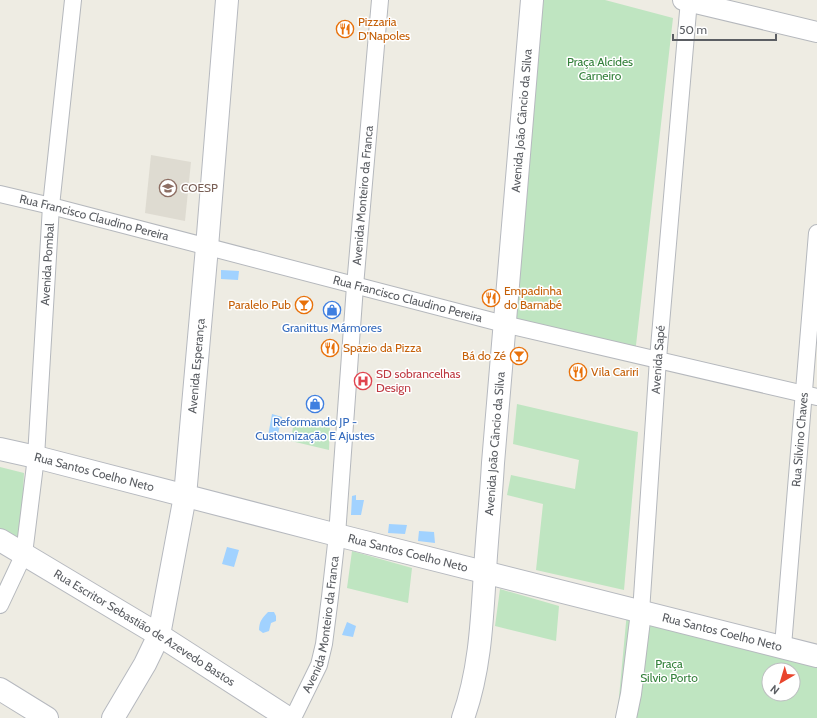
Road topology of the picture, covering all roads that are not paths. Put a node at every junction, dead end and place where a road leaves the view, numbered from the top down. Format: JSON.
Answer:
{"nodes":[{"id":1,"x":73,"y":0,"type":"edge"},
{"id":2,"x":226,"y":0,"type":"edge"},
{"id":3,"x":380,"y":0,"type":"edge"},
{"id":4,"x":532,"y":0,"type":"edge"},
{"id":5,"x":687,"y":1,"type":"edge"},
{"id":6,"x":817,"y":32,"type":"edge"},
{"id":7,"x":0,"y":194,"type":"edge"},
{"id":8,"x":51,"y":206,"type":"junction"},
{"id":9,"x":817,"y":233,"type":"edge"},
{"id":10,"x":207,"y":247,"type":"junction"},
{"id":11,"x":355,"y":286,"type":"junction"},
{"id":12,"x":504,"y":324,"type":"junction"},
{"id":13,"x":658,"y":360,"type":"junction"},
{"id":14,"x":811,"y":396,"type":"edge"},
{"id":15,"x":0,"y":449,"type":"edge"},
{"id":16,"x":36,"y":457,"type":"junction"},
{"id":17,"x":185,"y":496,"type":"junction"},
{"id":18,"x":337,"y":535,"type":"junction"},
{"id":19,"x":0,"y":540,"type":"edge"},
{"id":20,"x":24,"y":554,"type":"junction"},
{"id":21,"x":485,"y":572,"type":"junction"},
{"id":22,"x":0,"y":605,"type":"edge"},
{"id":23,"x":641,"y":612,"type":"junction"},
{"id":24,"x":159,"y":635,"type":"junction"},
{"id":25,"x":783,"y":646,"type":"junction"},
{"id":26,"x":817,"y":656,"type":"edge"},
{"id":27,"x":0,"y":690,"type":"edge"},
{"id":28,"x":47,"y":718,"type":"edge"},
{"id":29,"x":113,"y":718,"type":"edge"},
{"id":30,"x":288,"y":718,"type":"edge"},
{"id":31,"x":293,"y":718,"type":"edge"},
{"id":32,"x":463,"y":718,"type":"edge"},
{"id":33,"x":626,"y":718,"type":"edge"}],
"edges":[{"from":1,"to":8,"type":"street","name":"Avenida Pombal"},
{"from":2,"to":10,"type":"main road","name":"Avenida Esperança"},
{"from":3,"to":11,"type":"street","name":"Avenida Monteiro da Franca"},
{"from":4,"to":12,"type":"main road","name":"Avenida João Câncio da Silva"},
{"from":5,"to":6,"type":"street"},
{"from":5,"to":13,"type":"street","name":"Avenida Sapé"},
{"from":7,"to":8,"type":"street","name":"Rua Francisco Claudino Pereira"},
{"from":8,"to":10,"type":"street","name":"Rua Francisco Claudino Pereira"},
{"from":8,"to":16,"type":"street","name":"Avenida Pombal"},
{"from":9,"to":14,"type":"street","name":"Rua Silvino Chaves"},
{"from":10,"to":11,"type":"street","name":"Rua Francisco Claudino Pereira"},
{"from":10,"to":17,"type":"main road","name":"Avenida Esperança"},
{"from":11,"to":12,"type":"street","name":"Rua Francisco Claudino Pereira"},
{"from":11,"to":18,"type":"street","name":"Avenida Monteiro da Franca"},
{"from":12,"to":13,"type":"street","name":"Rua Francisco Claudino Pereira"},
{"from":12,"to":21,"type":"main road","name":"Avenida João Câncio da Silva"},
{"from":13,"to":14,"type":"street","name":"Rua Francisco Claudino Pereira"},
{"from":13,"to":23,"type":"street","name":"Avenida Sapé"},
{"from":14,"to":25,"type":"street","name":"Rua Silvino Chaves"},
{"from":15,"to":16,"type":"main road","name":"Rua Santos Coelho Neto"},
{"from":16,"to":17,"type":"main road","name":"Rua Santos Coelho Neto"},
{"from":16,"to":20,"type":"street","name":"Avenida Pombal"},
{"from":17,"to":18,"type":"main road","name":"Rua Santos Coelho Neto"},
{"from":17,"to":24,"type":"main road","name":"Avenida Esperança"},
{"from":18,"to":21,"type":"main road","name":"Rua Santos Coelho Neto"},
{"from":18,"to":31,"type":"street","name":"Avenida Monteiro da Franca"},
{"from":19,"to":20,"type":"main road","name":"Rua Escritor Sebastião de Azevedo Bastos"},
{"from":20,"to":22,"type":"street","name":"Avenida Pombal"},
{"from":20,"to":24,"type":"main road","name":"Rua Escritor Sebastião de Azevedo Bastos"},
{"from":21,"to":23,"type":"main road","name":"Rua Santos Coelho Neto"},
{"from":21,"to":32,"type":"main road","name":"Avenida João Câncio da Silva"},
{"from":23,"to":25,"type":"main road","name":"Rua Santos Coelho Neto"},
{"from":23,"to":33,"type":"street","name":"Avenida Sapé"},
{"from":24,"to":29,"type":"main road","name":"Avenida Esperança"},
{"from":24,"to":30,"type":"main road","name":"Rua Escritor Sebastião de Azevedo Bastos"},
{"from":25,"to":26,"type":"main road","name":"Rua Santos Coelho Neto"},
{"from":27,"to":28,"type":"main road"}]}
